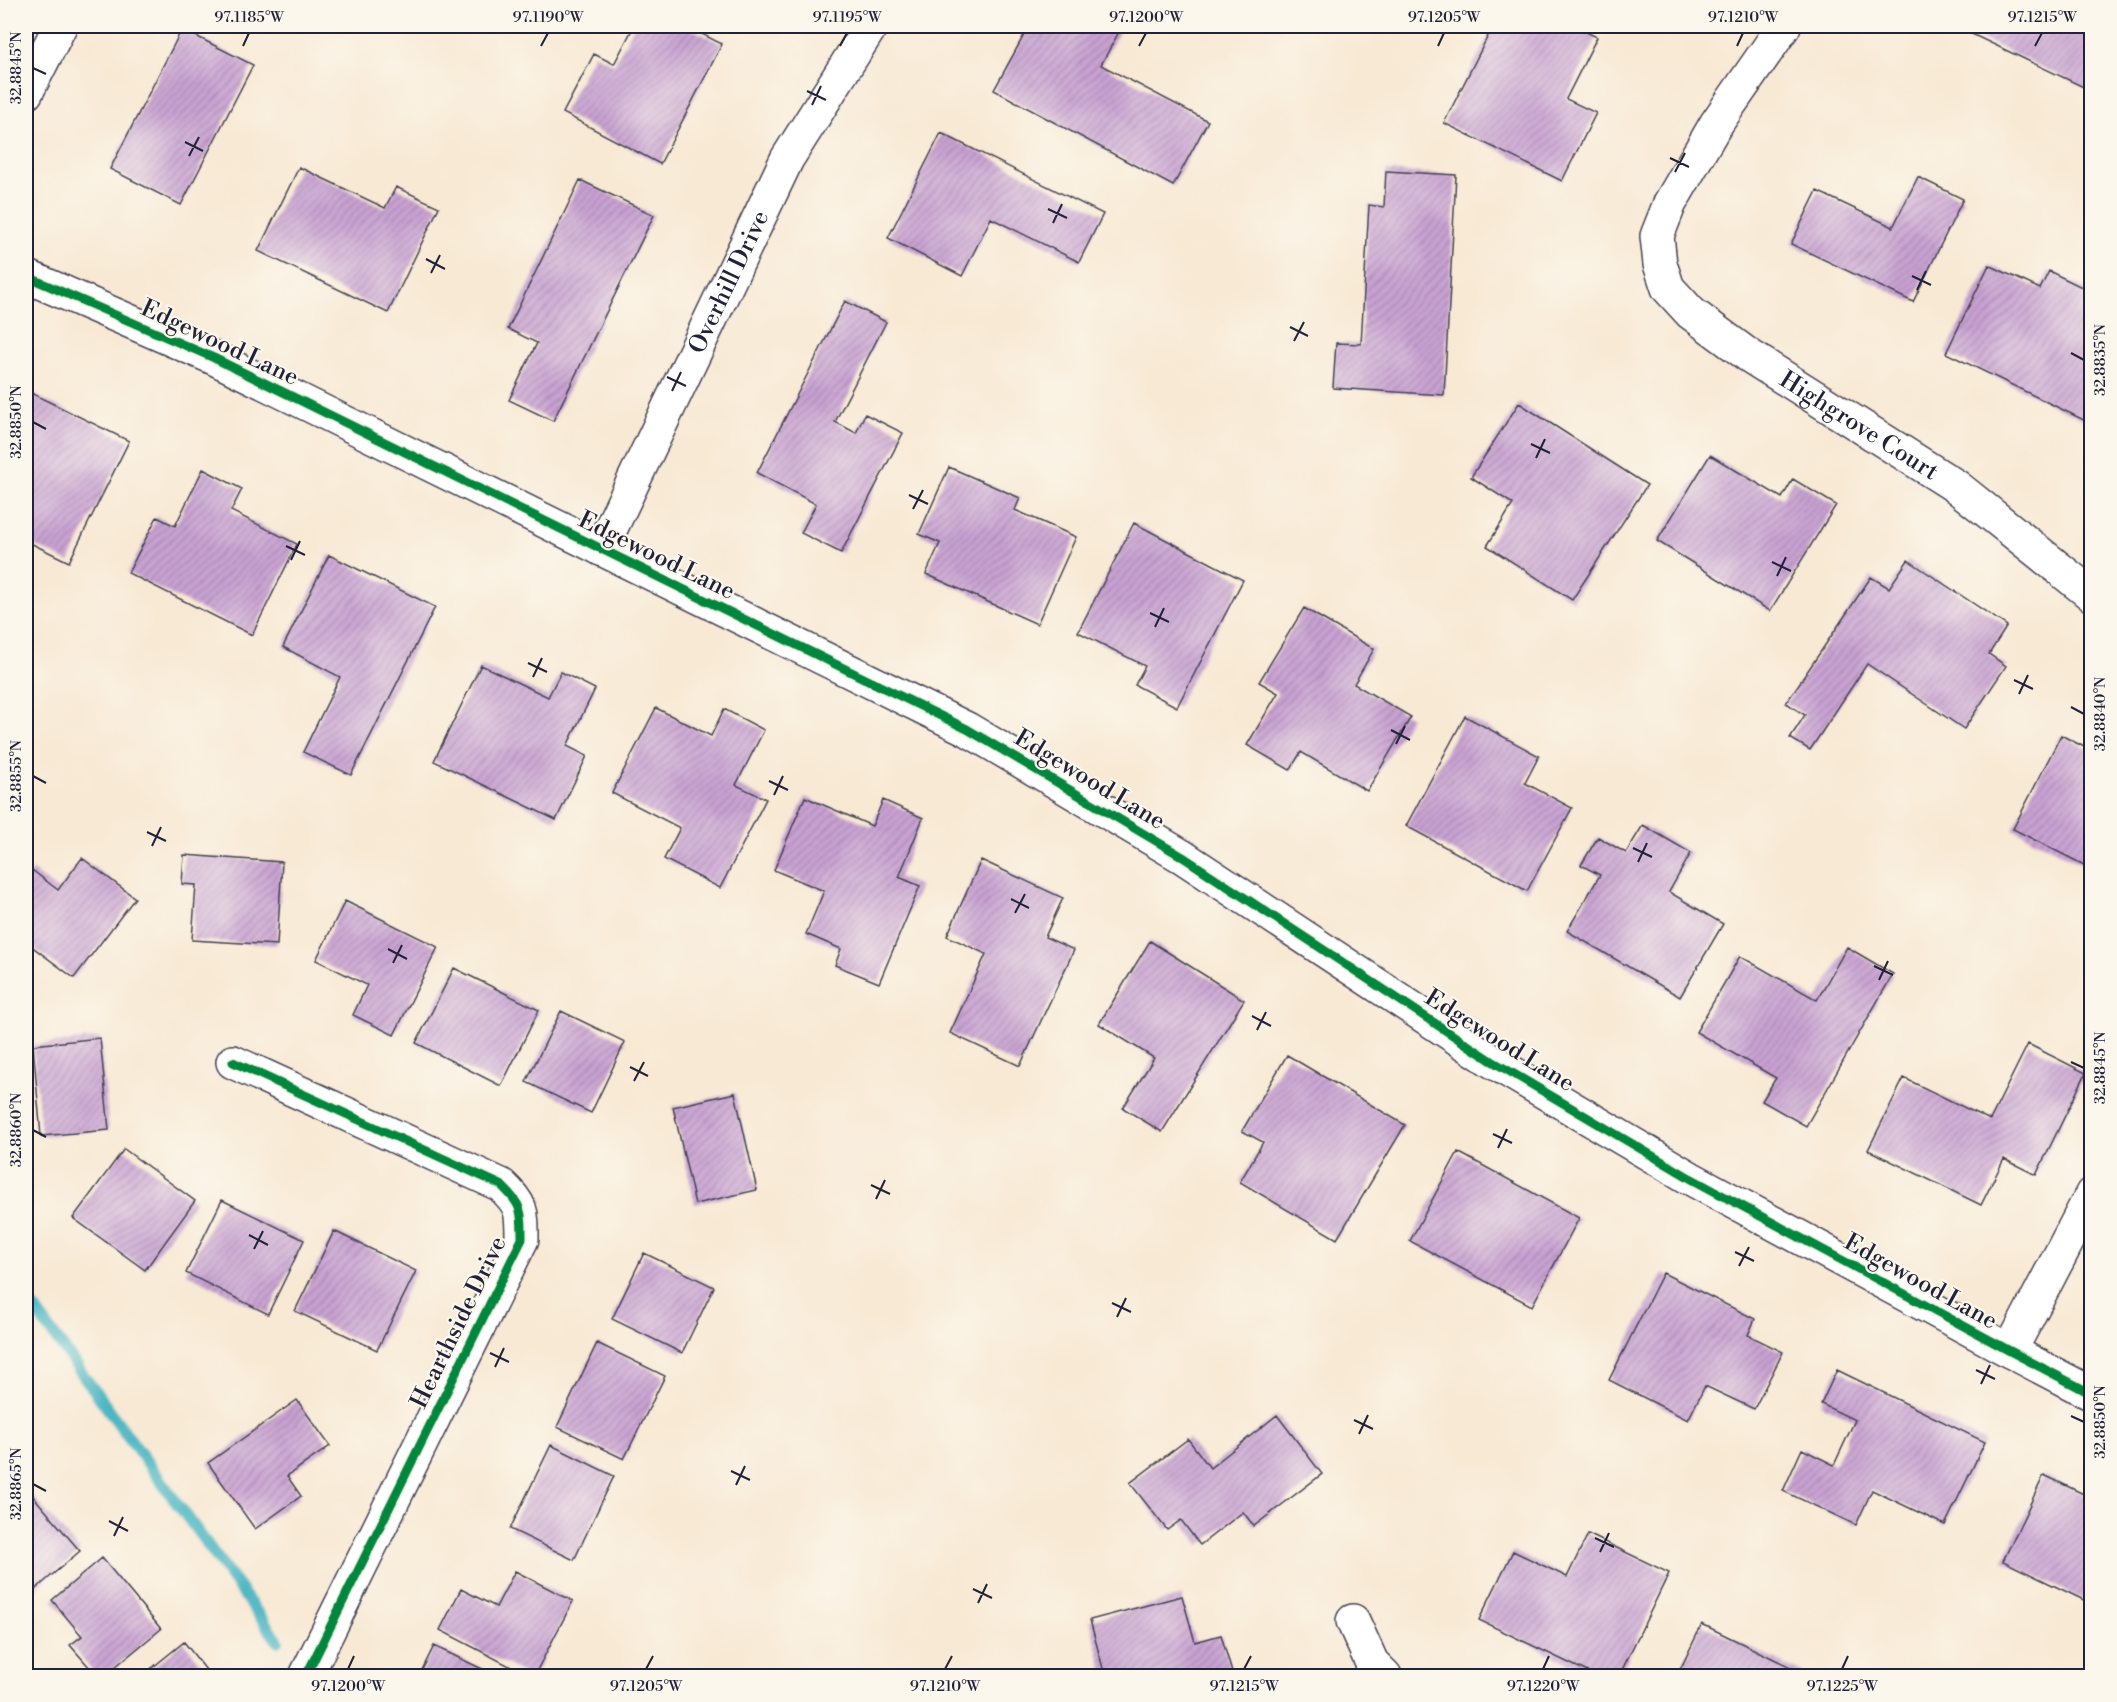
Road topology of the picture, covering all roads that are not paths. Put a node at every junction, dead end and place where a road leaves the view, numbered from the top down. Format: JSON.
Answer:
{"nodes":[{"id":1,"x":60,"y":26,"type":"edge"},
{"id":2,"x":871,"y":26,"type":"edge"},
{"id":3,"x":1784,"y":26,"type":"edge"},
{"id":4,"x":26,"y":93,"type":"edge"},
{"id":5,"x":26,"y":276,"type":"edge"},
{"id":6,"x":601,"y":549,"type":"junction"},
{"id":7,"x":2091,"y":595,"type":"edge"},
{"id":8,"x":233,"y":1062,"type":"dead end"},
{"id":9,"x":2091,"y":1194,"type":"edge"},
{"id":10,"x":2010,"y":1351,"type":"junction"},
{"id":11,"x":2091,"y":1394,"type":"edge"},
{"id":12,"x":1353,"y":1621,"type":"dead end"},
{"id":13,"x":306,"y":1677,"type":"edge"},
{"id":14,"x":1384,"y":1677,"type":"edge"}],
"edges":[{"from":1,"to":4,"type":"street"},
{"from":2,"to":6,"type":"street","name":"Overhill Drive"},
{"from":3,"to":7,"type":"street","name":"Highgrove Court"},
{"from":5,"to":6,"type":"street","name":"Edgewood Lane"},
{"from":6,"to":10,"type":"street","name":"Edgewood Lane"},
{"from":8,"to":13,"type":"street","name":"Hearthside Drive"},
{"from":9,"to":10,"type":"street"},
{"from":10,"to":11,"type":"street","name":"Edgewood Lane"},
{"from":12,"to":14,"type":"street"}]}
